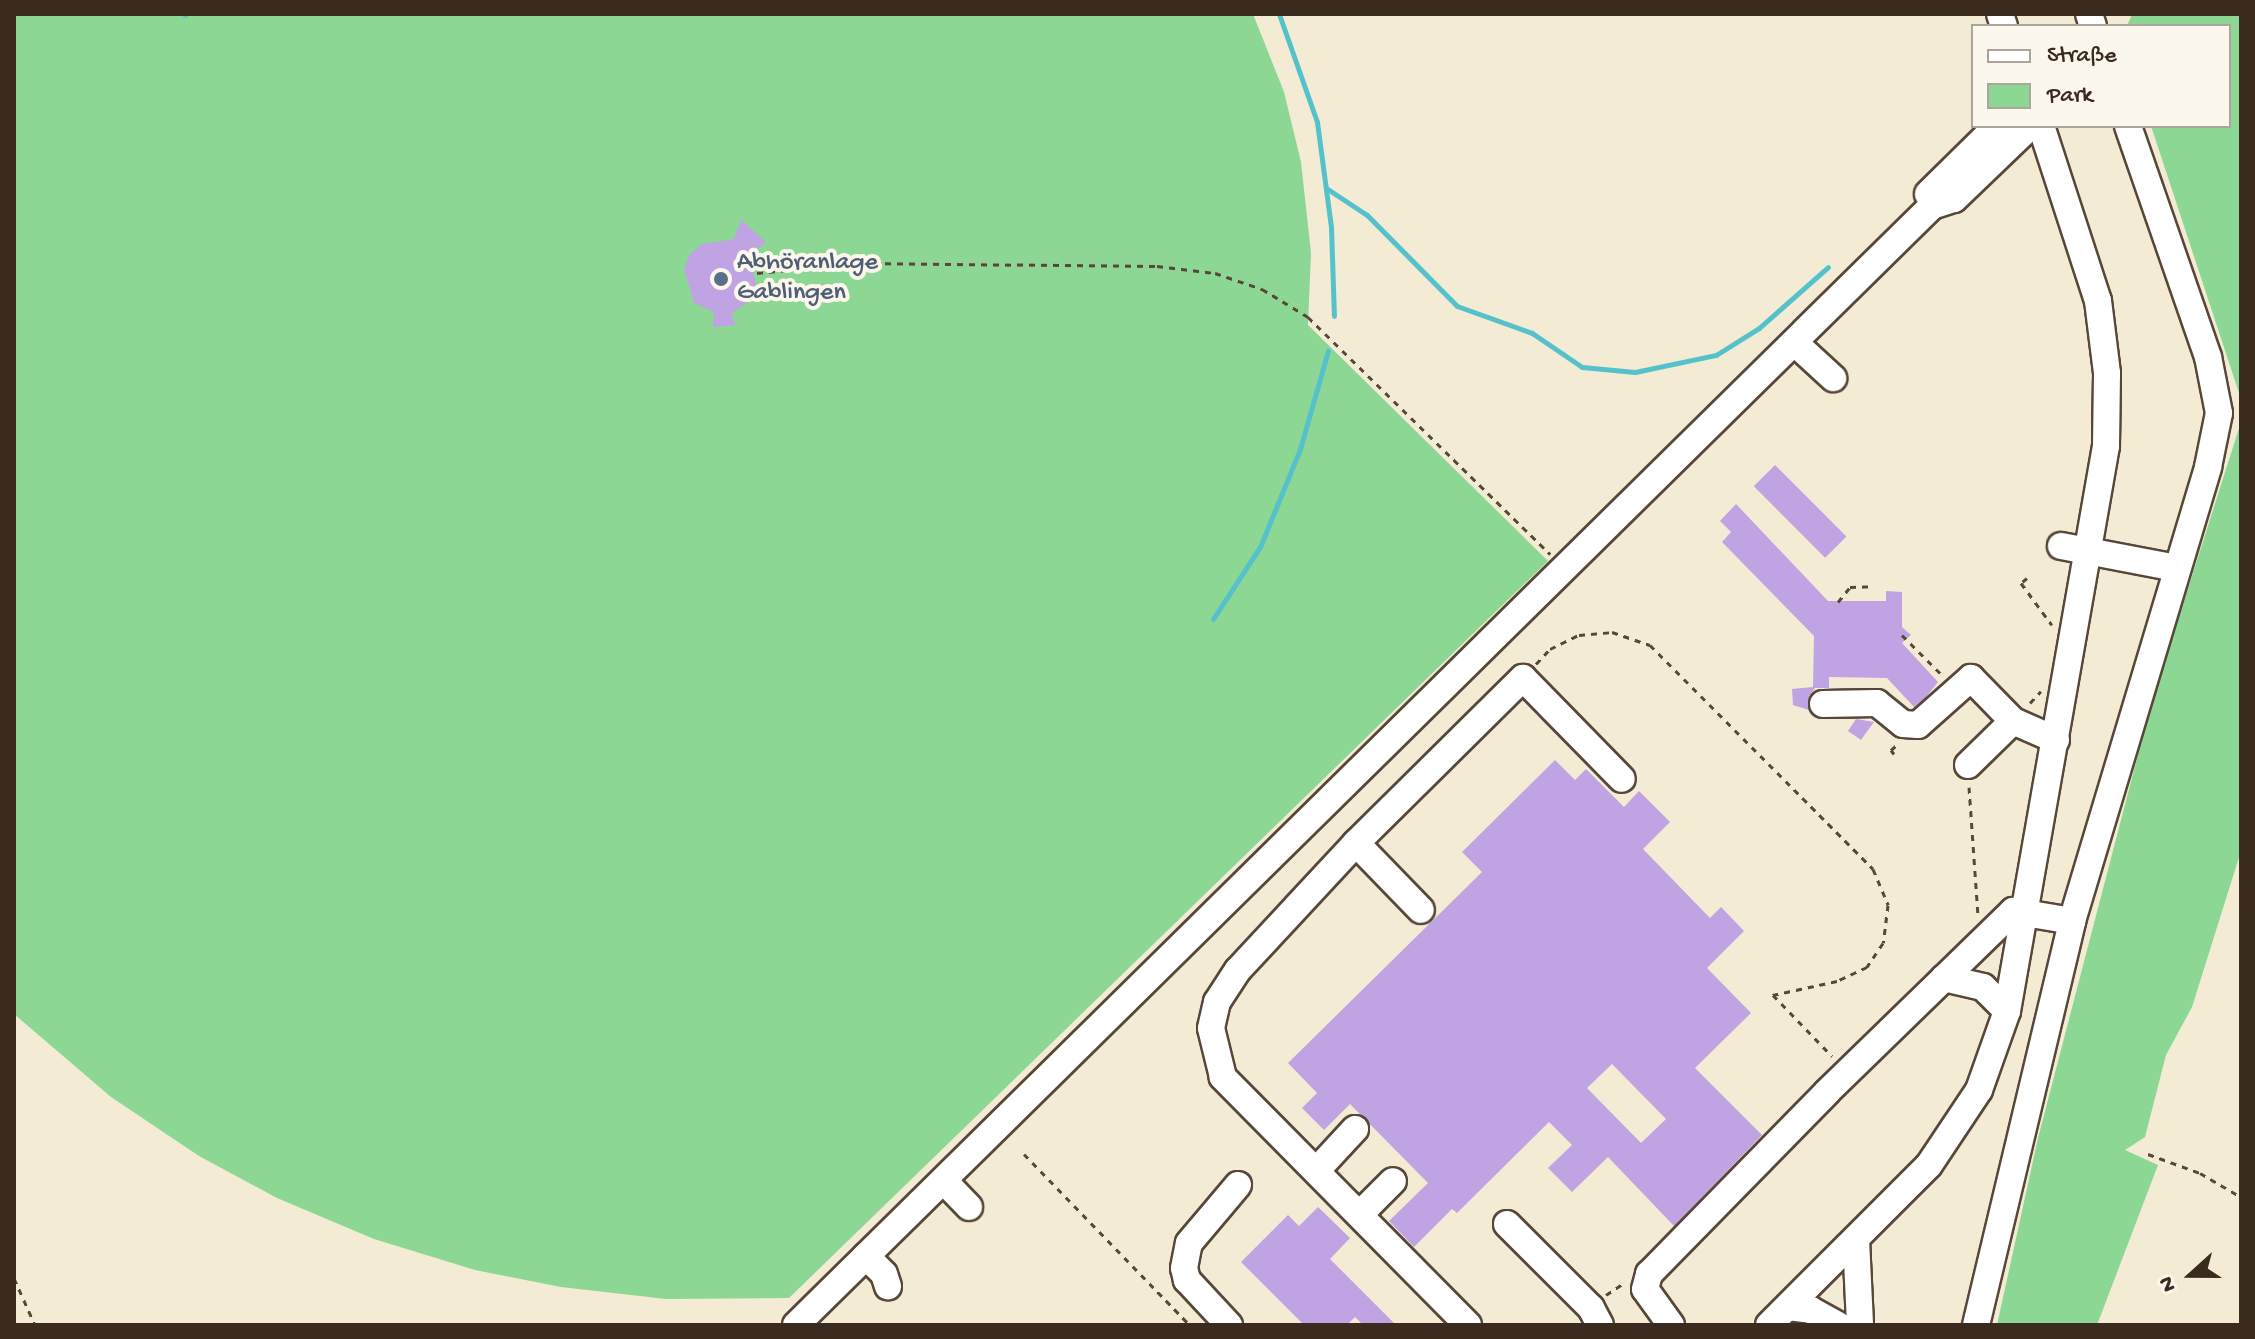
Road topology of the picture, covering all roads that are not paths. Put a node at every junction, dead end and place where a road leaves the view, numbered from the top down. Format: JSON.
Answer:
{"nodes":[{"id":1,"x":2042,"y":128,"type":"edge"},
{"id":2,"x":2129,"y":128,"type":"edge"},
{"id":3,"x":2013,"y":132,"type":"edge"},
{"id":4,"x":2051,"y":152,"type":"junction"},
{"id":5,"x":1928,"y":194,"type":"dead end"},
{"id":6,"x":1795,"y":343,"type":"junction"},
{"id":7,"x":1833,"y":378,"type":"dead end"},
{"id":8,"x":2061,"y":546,"type":"dead end"},
{"id":9,"x":2092,"y":550,"type":"junction"},
{"id":10,"x":2176,"y":568,"type":"junction"},
{"id":11,"x":1838,"y":709,"type":"dead end"},
{"id":12,"x":2013,"y":721,"type":"junction"},
{"id":13,"x":2056,"y":740,"type":"junction"},
{"id":14,"x":1968,"y":765,"type":"road end"},
{"id":15,"x":1622,"y":779,"type":"dead end"},
{"id":16,"x":1356,"y":843,"type":"junction"},
{"id":17,"x":1421,"y":910,"type":"dead end"},
{"id":18,"x":2027,"y":912,"type":"junction"},
{"id":19,"x":2072,"y":921,"type":"junction"},
{"id":20,"x":1944,"y":978,"type":"junction"},
{"id":21,"x":2007,"y":1011,"type":"junction"},
{"id":22,"x":1997,"y":1045,"type":"junction"},
{"id":23,"x":1355,"y":1129,"type":"dead end"},
{"id":24,"x":1317,"y":1170,"type":"junction"},
{"id":25,"x":944,"y":1181,"type":"junction"},
{"id":26,"x":1393,"y":1181,"type":"dead end"},
{"id":27,"x":1238,"y":1185,"type":"dead end"},
{"id":28,"x":969,"y":1207,"type":"dead end"},
{"id":29,"x":1361,"y":1213,"type":"junction"},
{"id":30,"x":1507,"y":1224,"type":"dead end"},
{"id":31,"x":1856,"y":1239,"type":"junction"},
{"id":32,"x":866,"y":1256,"type":"junction"},
{"id":33,"x":888,"y":1286,"type":"dead end"},
{"id":34,"x":1779,"y":1316,"type":"edge"},
{"id":35,"x":1455,"y":1321,"type":"edge"},
{"id":36,"x":796,"y":1325,"type":"edge"},
{"id":37,"x":1229,"y":1325,"type":"edge"},
{"id":38,"x":1600,"y":1325,"type":"edge"},
{"id":39,"x":1671,"y":1325,"type":"edge"},
{"id":40,"x":1752,"y":1325,"type":"edge"},
{"id":41,"x":1838,"y":1325,"type":"edge"},
{"id":42,"x":1860,"y":1325,"type":"edge"},
{"id":43,"x":1976,"y":1325,"type":"edge"}],
"edges":[{"from":1,"to":4,"type":"lane"},
{"from":2,"to":10,"type":"lane"},
{"from":3,"to":4,"type":"lane"},
{"from":3,"to":5,"type":"lane"},
{"from":3,"to":6,"type":"lane"},
{"from":4,"to":9,"type":"lane"},
{"from":6,"to":7,"type":"lane"},
{"from":6,"to":25,"type":"lane"},
{"from":8,"to":9,"type":"lane"},
{"from":9,"to":10,"type":"lane"},
{"from":9,"to":13,"type":"lane"},
{"from":10,"to":19,"type":"lane"},
{"from":11,"to":12,"type":"lane"},
{"from":12,"to":13,"type":"lane"},
{"from":12,"to":14,"type":"lane"},
{"from":13,"to":18,"type":"lane"},
{"from":15,"to":16,"type":"lane"},
{"from":16,"to":17,"type":"lane"},
{"from":16,"to":24,"type":"lane"},
{"from":18,"to":19,"type":"lane"},
{"from":18,"to":20,"type":"lane"},
{"from":18,"to":21,"type":"lane"},
{"from":19,"to":43,"type":"lane"},
{"from":20,"to":21,"type":"lane"},
{"from":20,"to":39,"type":"lane"},
{"from":21,"to":22,"type":"lane"},
{"from":22,"to":31,"type":"lane"},
{"from":22,"to":40,"type":"lane"},
{"from":23,"to":24,"type":"lane"},
{"from":24,"to":29,"type":"lane"},
{"from":25,"to":28,"type":"lane"},
{"from":25,"to":32,"type":"lane"},
{"from":26,"to":29,"type":"lane"},
{"from":27,"to":37,"type":"lane"},
{"from":29,"to":35,"type":"lane"},
{"from":30,"to":38,"type":"lane"},
{"from":31,"to":34,"type":"lane"},
{"from":31,"to":42,"type":"lane"},
{"from":32,"to":33,"type":"lane"},
{"from":32,"to":36,"type":"lane"},
{"from":34,"to":41,"type":"lane"}]}
